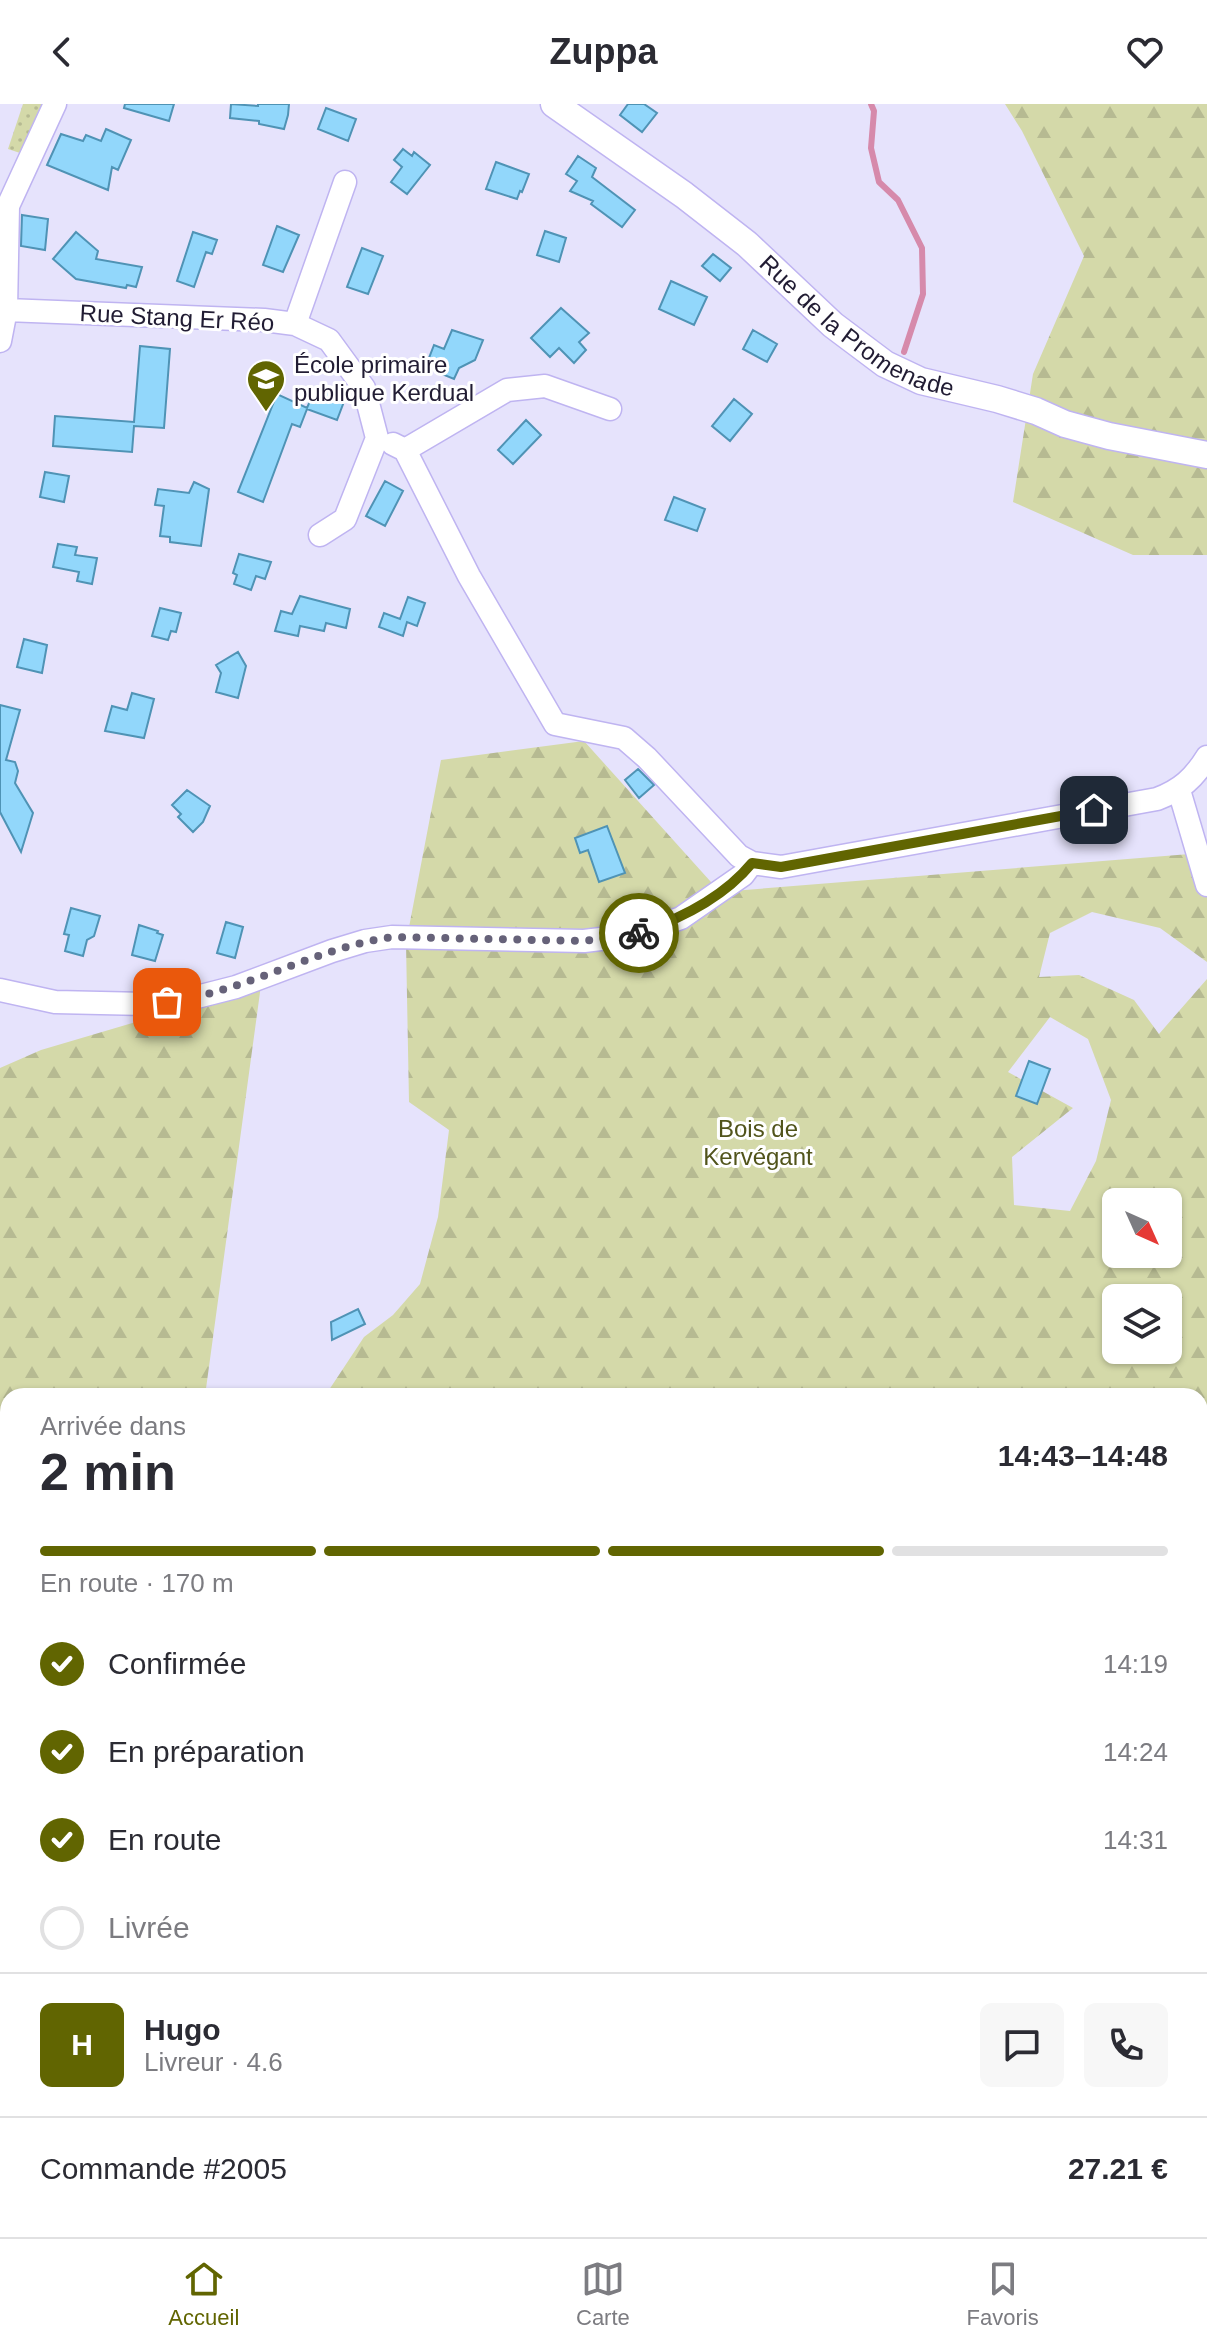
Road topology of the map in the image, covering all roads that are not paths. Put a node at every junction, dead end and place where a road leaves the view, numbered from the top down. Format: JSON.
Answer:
{"nodes":[{"id":1,"x":55,"y":104,"type":"edge"},
{"id":2,"x":556,"y":104,"type":"edge"},
{"id":3,"x":345,"y":182,"type":"dead end"},
{"id":4,"x":4,"y":204,"type":"edge"},
{"id":5,"x":6,"y":310,"type":"junction"},
{"id":6,"x":295,"y":324,"type":"junction"},
{"id":7,"x":0,"y":341,"type":"edge"},
{"id":8,"x":610,"y":409,"type":"dead end"},
{"id":9,"x":377,"y":438,"type":"junction"},
{"id":10,"x":405,"y":450,"type":"junction"},
{"id":11,"x":1207,"y":455,"type":"edge"},
{"id":12,"x":320,"y":535,"type":"dead end"},
{"id":13,"x":1207,"y":757,"type":"edge"},
{"id":14,"x":1179,"y":790,"type":"junction"},
{"id":15,"x":752,"y":863,"type":"junction"},
{"id":16,"x":1207,"y":885,"type":"edge"},
{"id":17,"x":0,"y":990,"type":"edge"}],
"edges":[{"from":1,"to":4,"type":"street"},
{"from":2,"to":11,"type":"street","name":"Rue de la Promenade"},
{"from":3,"to":6,"type":"street"},
{"from":4,"to":5,"type":"street"},
{"from":5,"to":6,"type":"street","name":"Rue Stang Er Réo"},
{"from":5,"to":7,"type":"street"},
{"from":6,"to":9,"type":"street","name":"Rue Stang Er Réo"},
{"from":8,"to":10,"type":"street"},
{"from":9,"to":10,"type":"street"},
{"from":9,"to":12,"type":"street"},
{"from":10,"to":15,"type":"street"},
{"from":13,"to":14,"type":"street"},
{"from":14,"to":15,"type":"street"},
{"from":14,"to":16,"type":"street"},
{"from":15,"to":17,"type":"street"}]}
